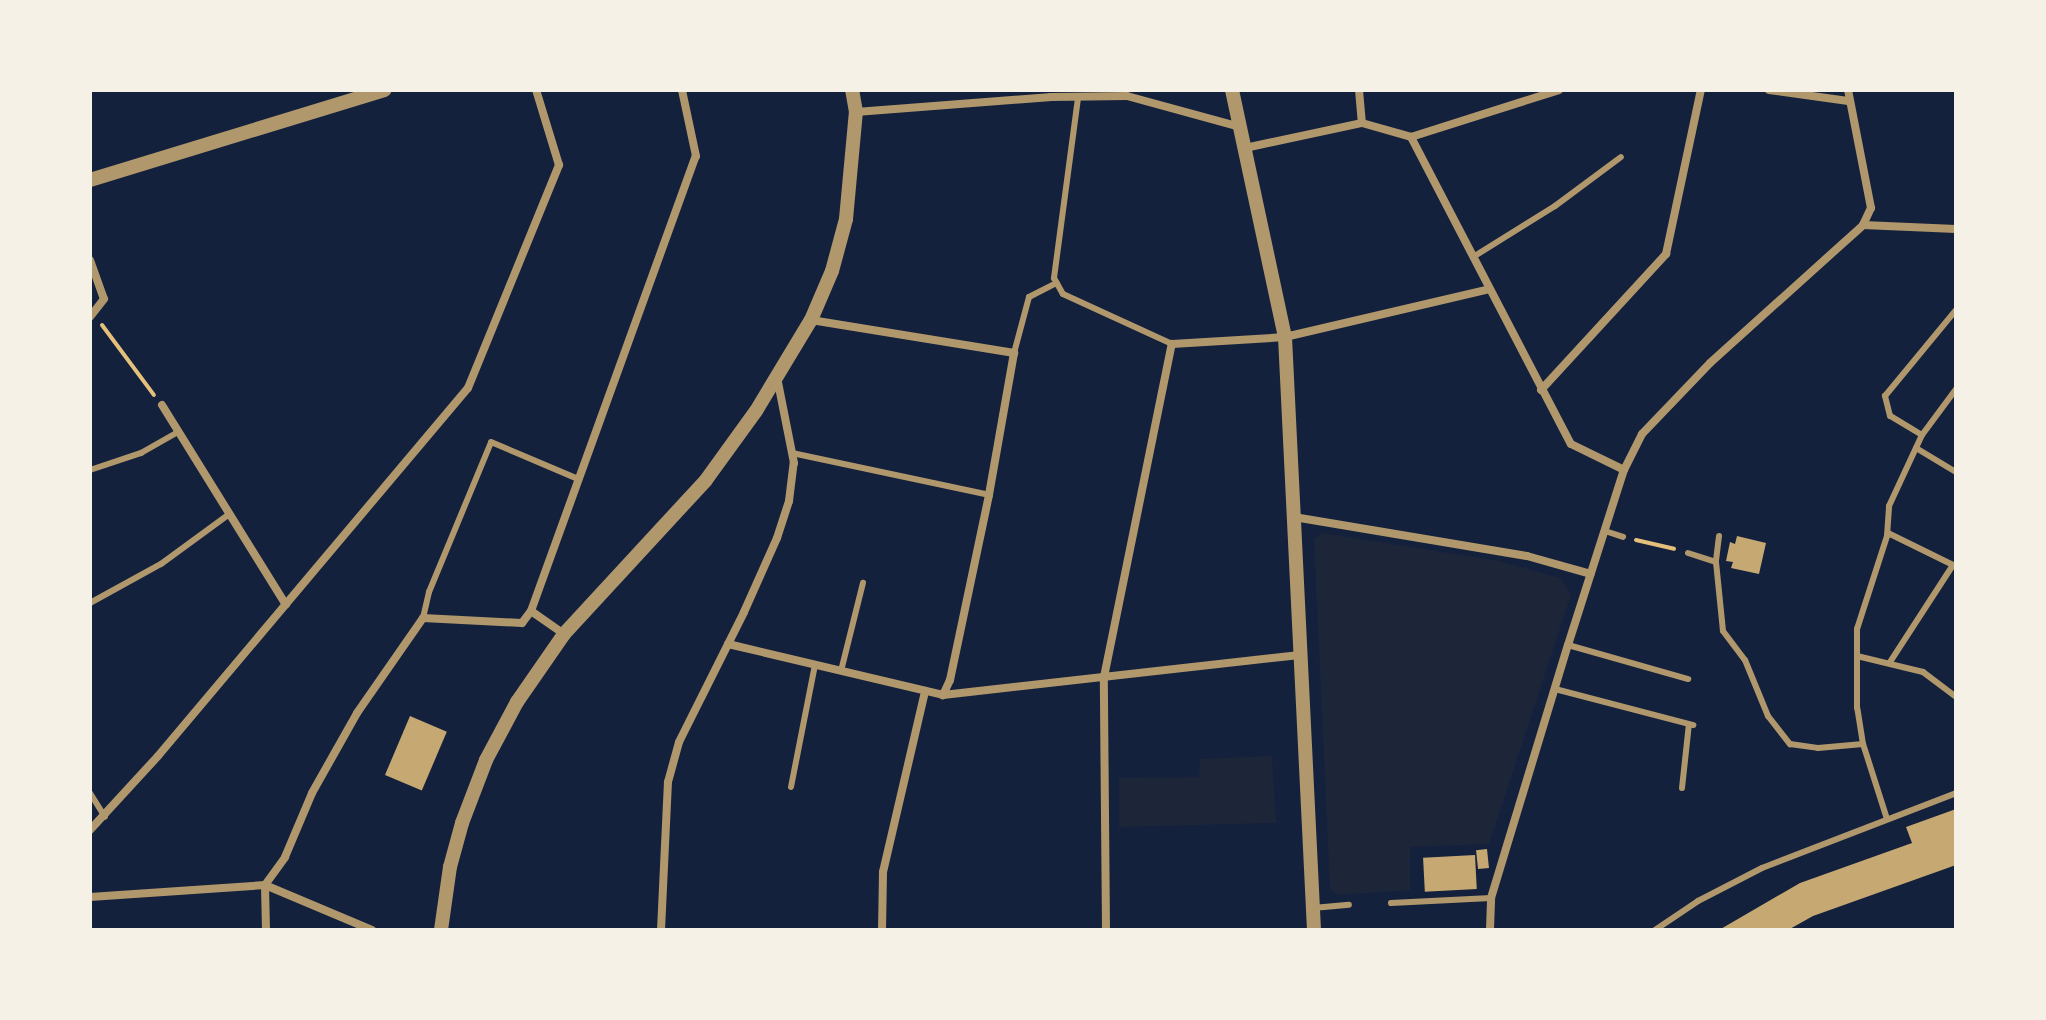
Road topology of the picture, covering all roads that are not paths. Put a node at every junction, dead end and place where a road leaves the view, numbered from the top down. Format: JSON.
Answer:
{"nodes":[{"id":1,"x":536,"y":90,"type":"edge"},
{"id":2,"x":682,"y":90,"type":"edge"},
{"id":3,"x":852,"y":90,"type":"edge"},
{"id":4,"x":1232,"y":90,"type":"edge"},
{"id":5,"x":1359,"y":90,"type":"edge"},
{"id":6,"x":1559,"y":90,"type":"edge"},
{"id":7,"x":1701,"y":90,"type":"edge"},
{"id":8,"x":1769,"y":90,"type":"edge"},
{"id":9,"x":1848,"y":90,"type":"edge"},
{"id":10,"x":377,"y":91,"type":"edge"},
{"id":11,"x":1050,"y":94,"type":"edge"},
{"id":12,"x":1078,"y":98,"type":"junction"},
{"id":13,"x":1848,"y":101,"type":"junction"},
{"id":14,"x":856,"y":112,"type":"junction"},
{"id":15,"x":1362,"y":123,"type":"junction"},
{"id":16,"x":1240,"y":127,"type":"junction"},
{"id":17,"x":1411,"y":137,"type":"junction"},
{"id":18,"x":1245,"y":148,"type":"junction"},
{"id":19,"x":1621,"y":157,"type":"dead end"},
{"id":20,"x":90,"y":180,"type":"edge"},
{"id":21,"x":1863,"y":225,"type":"junction"},
{"id":22,"x":1956,"y":229,"type":"edge"},
{"id":23,"x":1473,"y":257,"type":"junction"},
{"id":24,"x":90,"y":260,"type":"edge"},
{"id":25,"x":1057,"y":283,"type":"junction"},
{"id":26,"x":1489,"y":289,"type":"junction"},
{"id":27,"x":1956,"y":310,"type":"edge"},
{"id":28,"x":94,"y":317,"type":"edge"},
{"id":29,"x":811,"y":320,"type":"junction"},
{"id":30,"x":1285,"y":337,"type":"junction"},
{"id":31,"x":1172,"y":344,"type":"junction"},
{"id":32,"x":1014,"y":353,"type":"junction"},
{"id":33,"x":777,"y":376,"type":"junction"},
{"id":34,"x":1956,"y":389,"type":"edge"},
{"id":35,"x":1541,"y":390,"type":"junction"},
{"id":36,"x":162,"y":405,"type":"road end"},
{"id":37,"x":178,"y":432,"type":"junction"},
{"id":38,"x":1922,"y":435,"type":"junction"},
{"id":39,"x":1916,"y":448,"type":"junction"},
{"id":40,"x":792,"y":453,"type":"junction"},
{"id":41,"x":90,"y":470,"type":"edge"},
{"id":42,"x":1624,"y":470,"type":"junction"},
{"id":43,"x":1956,"y":472,"type":"edge"},
{"id":44,"x":578,"y":479,"type":"junction"},
{"id":45,"x":989,"y":495,"type":"junction"},
{"id":46,"x":228,"y":515,"type":"junction"},
{"id":47,"x":1294,"y":517,"type":"junction"},
{"id":48,"x":1605,"y":531,"type":"junction"},
{"id":49,"x":1888,"y":533,"type":"junction"},
{"id":50,"x":1719,"y":536,"type":"dead end"},
{"id":51,"x":1623,"y":537,"type":"road end"},
{"id":52,"x":1688,"y":553,"type":"road end"},
{"id":53,"x":1716,"y":562,"type":"junction"},
{"id":54,"x":1591,"y":574,"type":"junction"},
{"id":55,"x":863,"y":583,"type":"dead end"},
{"id":56,"x":90,"y":603,"type":"edge"},
{"id":57,"x":286,"y":605,"type":"junction"},
{"id":58,"x":531,"y":611,"type":"junction"},
{"id":59,"x":423,"y":618,"type":"junction"},
{"id":60,"x":564,"y":634,"type":"junction"},
{"id":61,"x":728,"y":644,"type":"junction"},
{"id":62,"x":1568,"y":645,"type":"junction"},
{"id":63,"x":1300,"y":655,"type":"junction"},
{"id":64,"x":1857,"y":656,"type":"junction"},
{"id":65,"x":1890,"y":662,"type":"junction"},
{"id":66,"x":815,"y":665,"type":"junction"},
{"id":67,"x":841,"y":671,"type":"junction"},
{"id":68,"x":1104,"y":677,"type":"junction"},
{"id":69,"x":1688,"y":679,"type":"dead end"},
{"id":70,"x":1555,"y":689,"type":"junction"},
{"id":71,"x":925,"y":691,"type":"junction"},
{"id":72,"x":943,"y":695,"type":"junction"},
{"id":73,"x":1956,"y":697,"type":"edge"},
{"id":74,"x":1863,"y":744,"type":"junction"},
{"id":75,"x":791,"y":787,"type":"dead end"},
{"id":76,"x":1682,"y":788,"type":"dead end"},
{"id":77,"x":90,"y":793,"type":"edge"},
{"id":78,"x":1956,"y":793,"type":"edge"},
{"id":79,"x":105,"y":817,"type":"junction"},
{"id":80,"x":1887,"y":819,"type":"junction"},
{"id":81,"x":90,"y":830,"type":"edge"},
{"id":82,"x":265,"y":885,"type":"junction"},
{"id":83,"x":90,"y":897,"type":"edge"},
{"id":84,"x":1491,"y":898,"type":"junction"},
{"id":85,"x":1391,"y":903,"type":"dead end"},
{"id":86,"x":1349,"y":905,"type":"dead end"},
{"id":87,"x":1313,"y":908,"type":"junction"},
{"id":88,"x":266,"y":930,"type":"edge"},
{"id":89,"x":372,"y":930,"type":"edge"},
{"id":90,"x":441,"y":930,"type":"edge"},
{"id":91,"x":661,"y":930,"type":"edge"},
{"id":92,"x":882,"y":930,"type":"edge"},
{"id":93,"x":1106,"y":930,"type":"edge"},
{"id":94,"x":1314,"y":930,"type":"edge"},
{"id":95,"x":1490,"y":930,"type":"edge"},
{"id":96,"x":1655,"y":930,"type":"edge"}],
"edges":[{"from":1,"to":57,"type":"street"},
{"from":2,"to":44,"type":"street"},
{"from":3,"to":14,"type":"street"},
{"from":4,"to":16,"type":"street"},
{"from":5,"to":15,"type":"street"},
{"from":6,"to":17,"type":"street"},
{"from":7,"to":35,"type":"street"},
{"from":8,"to":13,"type":"street"},
{"from":9,"to":13,"type":"street"},
{"from":10,"to":20,"type":"street"},
{"from":11,"to":12,"type":"street"},
{"from":11,"to":14,"type":"street"},
{"from":12,"to":16,"type":"street"},
{"from":12,"to":25,"type":"lane"},
{"from":13,"to":21,"type":"street"},
{"from":14,"to":29,"type":"street"},
{"from":15,"to":17,"type":"street"},
{"from":15,"to":18,"type":"street"},
{"from":16,"to":18,"type":"street"},
{"from":17,"to":23,"type":"street"},
{"from":18,"to":30,"type":"street"},
{"from":19,"to":23,"type":"lane"},
{"from":21,"to":22,"type":"street"},
{"from":21,"to":42,"type":"street"},
{"from":23,"to":26,"type":"street"},
{"from":24,"to":28,"type":"street"},
{"from":25,"to":31,"type":"lane"},
{"from":25,"to":32,"type":"lane"},
{"from":26,"to":30,"type":"street"},
{"from":26,"to":35,"type":"street"},
{"from":27,"to":38,"type":"lane"},
{"from":29,"to":32,"type":"street"},
{"from":29,"to":33,"type":"street"},
{"from":30,"to":31,"type":"street"},
{"from":30,"to":47,"type":"street"},
{"from":31,"to":68,"type":"street"},
{"from":32,"to":45,"type":"street"},
{"from":33,"to":40,"type":"street"},
{"from":33,"to":60,"type":"street"},
{"from":34,"to":38,"type":"lane"},
{"from":35,"to":42,"type":"street"},
{"from":36,"to":37,"type":"street"},
{"from":37,"to":41,"type":"lane"},
{"from":37,"to":46,"type":"street"},
{"from":38,"to":39,"type":"lane"},
{"from":39,"to":43,"type":"lane"},
{"from":39,"to":49,"type":"lane"},
{"from":40,"to":45,"type":"lane"},
{"from":40,"to":61,"type":"street"},
{"from":42,"to":48,"type":"street"},
{"from":44,"to":58,"type":"street"},
{"from":44,"to":59,"type":"lane"},
{"from":45,"to":72,"type":"street"},
{"from":46,"to":56,"type":"lane"},
{"from":46,"to":57,"type":"street"},
{"from":47,"to":54,"type":"street"},
{"from":47,"to":63,"type":"street"},
{"from":48,"to":51,"type":"lane"},
{"from":48,"to":54,"type":"street"},
{"from":49,"to":64,"type":"lane"},
{"from":49,"to":65,"type":"lane"},
{"from":50,"to":53,"type":"lane"},
{"from":52,"to":53,"type":"lane"},
{"from":53,"to":74,"type":"lane"},
{"from":54,"to":62,"type":"street"},
{"from":55,"to":67,"type":"lane"},
{"from":57,"to":79,"type":"street"},
{"from":58,"to":59,"type":"street"},
{"from":58,"to":60,"type":"street"},
{"from":59,"to":82,"type":"street"},
{"from":60,"to":90,"type":"street"},
{"from":61,"to":66,"type":"street"},
{"from":61,"to":91,"type":"street"},
{"from":62,"to":69,"type":"lane"},
{"from":62,"to":70,"type":"street"},
{"from":63,"to":68,"type":"street"},
{"from":63,"to":87,"type":"street"},
{"from":64,"to":65,"type":"lane"},
{"from":64,"to":74,"type":"lane"},
{"from":65,"to":73,"type":"lane"},
{"from":66,"to":67,"type":"street"},
{"from":66,"to":75,"type":"lane"},
{"from":67,"to":71,"type":"street"},
{"from":68,"to":72,"type":"street"},
{"from":68,"to":93,"type":"street"},
{"from":70,"to":76,"type":"lane"},
{"from":70,"to":84,"type":"street"},
{"from":71,"to":72,"type":"street"},
{"from":71,"to":92,"type":"street"},
{"from":74,"to":80,"type":"lane"},
{"from":77,"to":79,"type":"lane"},
{"from":78,"to":80,"type":"lane"},
{"from":79,"to":81,"type":"street"},
{"from":80,"to":96,"type":"lane"},
{"from":82,"to":83,"type":"street"},
{"from":82,"to":88,"type":"street"},
{"from":82,"to":89,"type":"street"},
{"from":84,"to":85,"type":"lane"},
{"from":84,"to":95,"type":"street"},
{"from":86,"to":87,"type":"lane"},
{"from":87,"to":94,"type":"street"}]}
